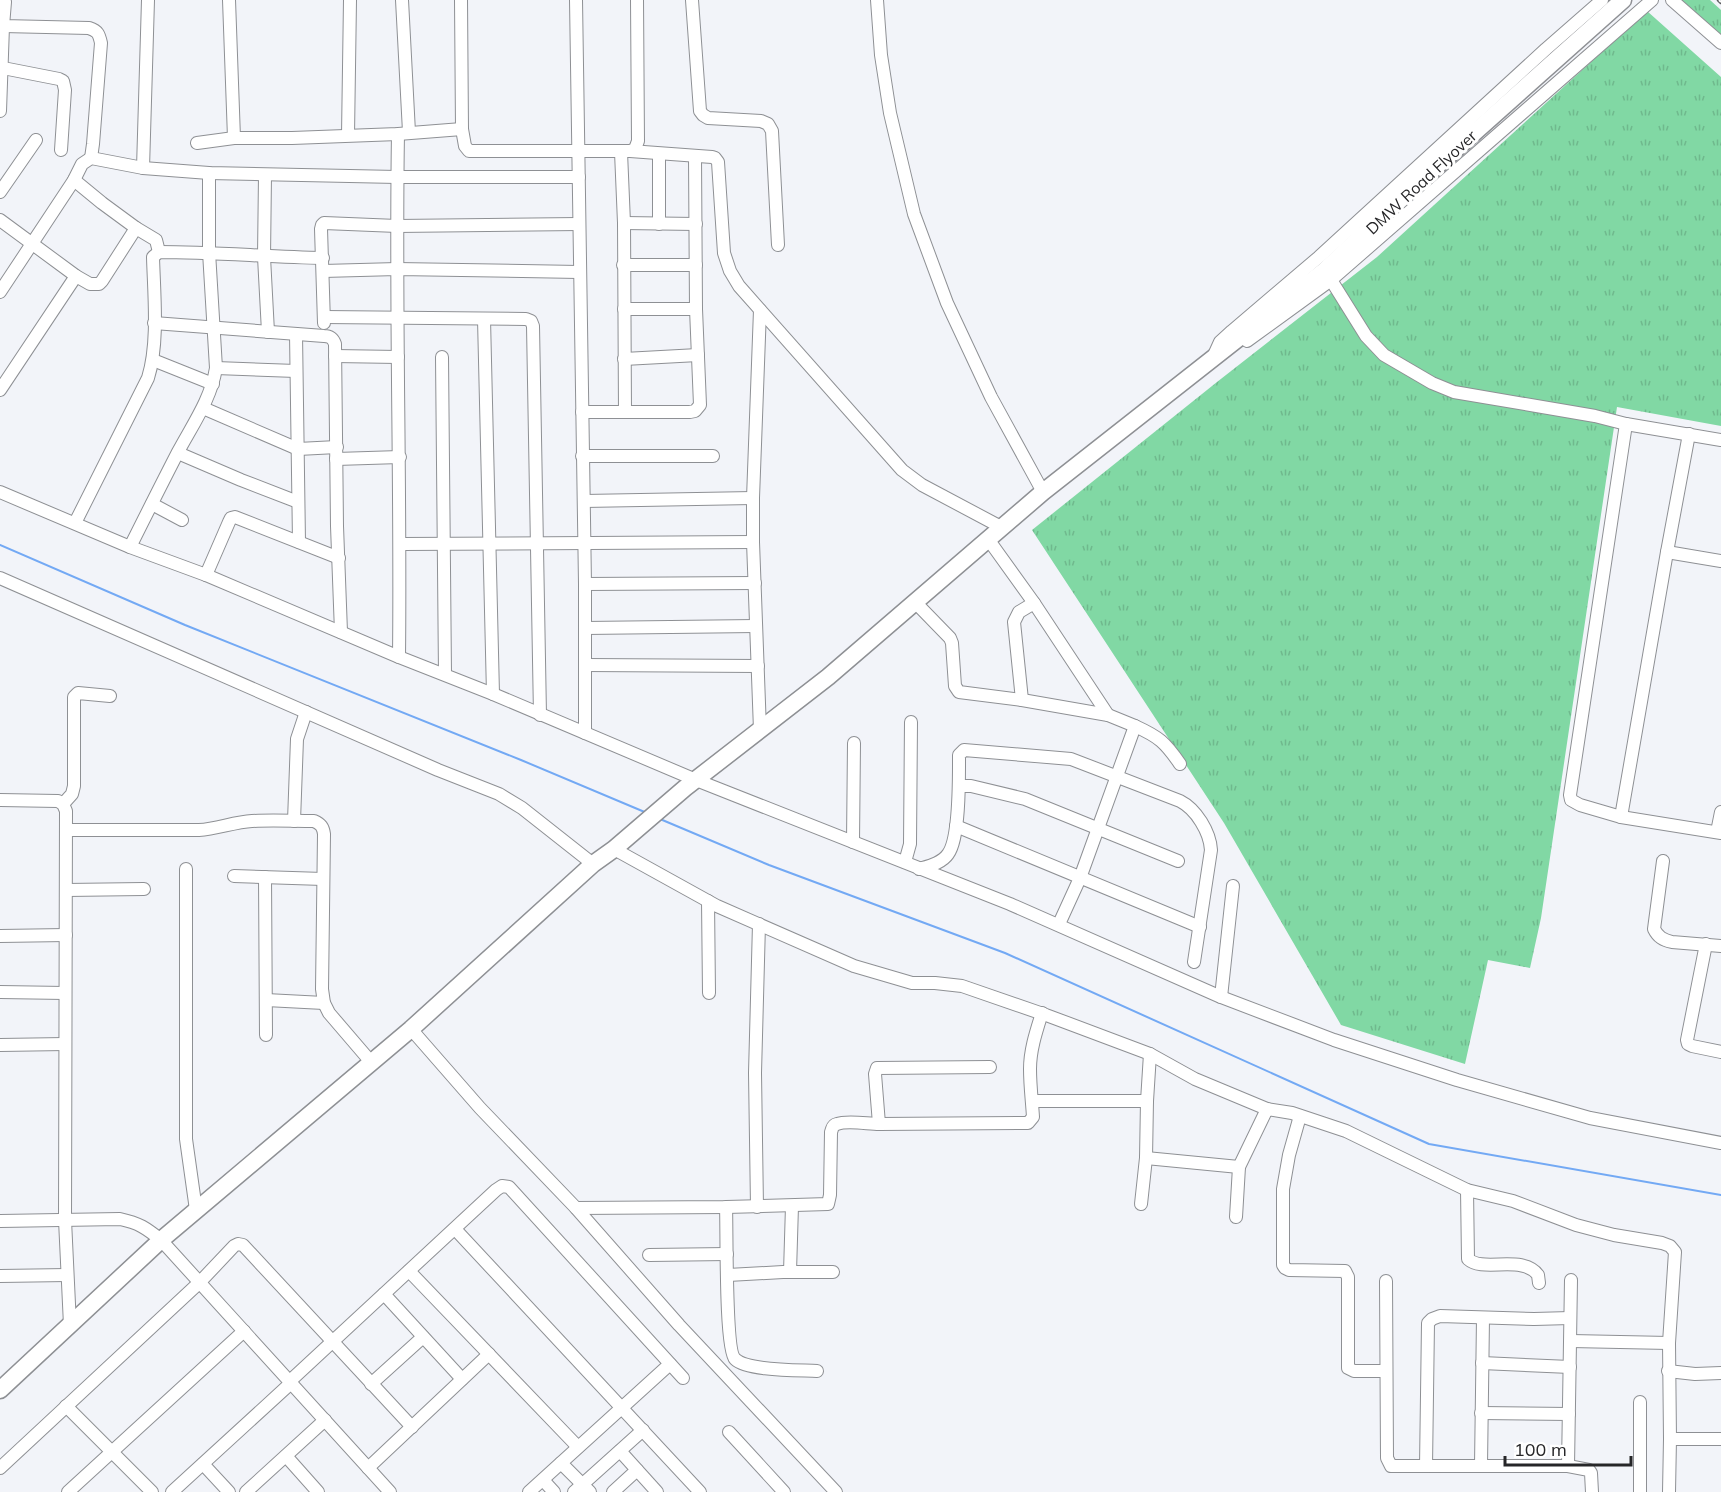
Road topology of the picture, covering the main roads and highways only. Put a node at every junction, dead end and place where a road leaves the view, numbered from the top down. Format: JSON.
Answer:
{"nodes":[{"id":1,"x":1623,"y":0,"type":"edge"},
{"id":2,"x":0,"y":1390,"type":"edge"}],
"edges":[{"from":1,"to":2,"type":"main road","name":"DMW Road Flyover"}]}
